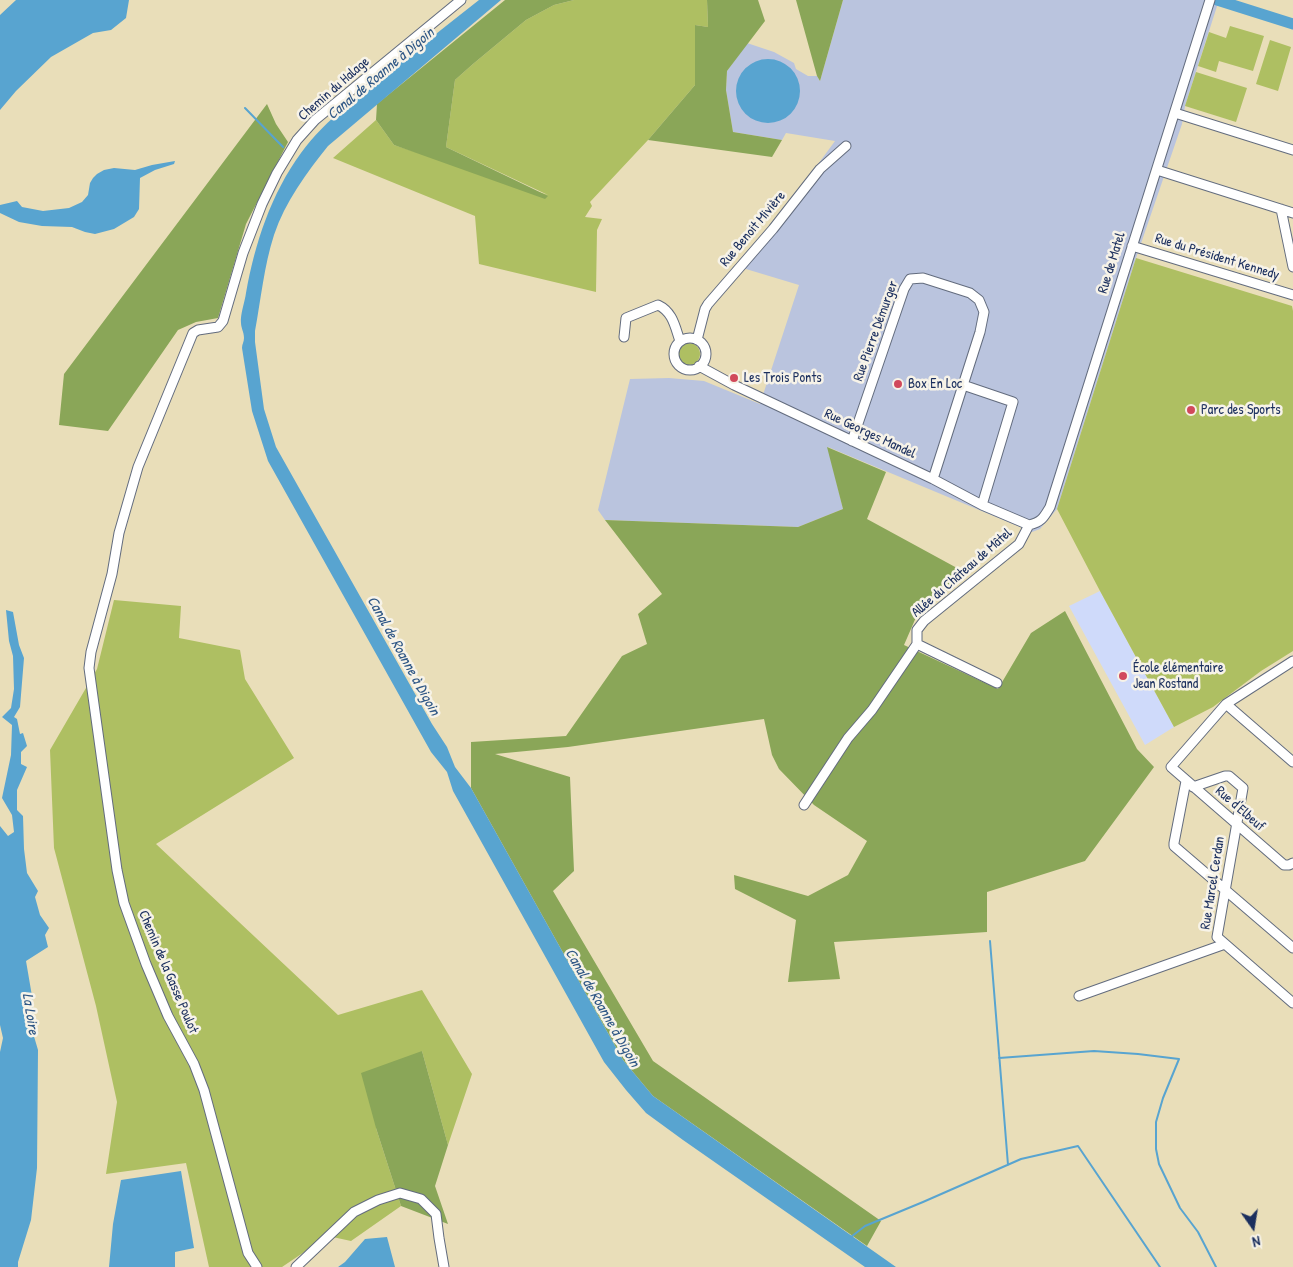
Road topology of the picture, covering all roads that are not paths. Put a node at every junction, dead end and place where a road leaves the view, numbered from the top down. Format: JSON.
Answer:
{"nodes":[{"id":1,"x":461,"y":0,"type":"edge"},
{"id":2,"x":1210,"y":1,"type":"edge"},
{"id":3,"x":1175,"y":113,"type":"junction"},
{"id":4,"x":846,"y":146,"type":"dead end"},
{"id":5,"x":1293,"y":150,"type":"edge"},
{"id":6,"x":1157,"y":170,"type":"junction"},
{"id":7,"x":1281,"y":209,"type":"junction"},
{"id":8,"x":1293,"y":213,"type":"edge"},
{"id":9,"x":1132,"y":246,"type":"junction"},
{"id":10,"x":1293,"y":267,"type":"edge"},
{"id":11,"x":1293,"y":295,"type":"edge"},
{"id":12,"x":624,"y":337,"type":"dead end"},
{"id":13,"x":697,"y":340,"type":"junction"},
{"id":14,"x":680,"y":341,"type":"junction"},
{"id":15,"x":699,"y":366,"type":"junction"},
{"id":16,"x":963,"y":385,"type":"junction"},
{"id":17,"x":852,"y":441,"type":"junction"},
{"id":18,"x":933,"y":479,"type":"junction"},
{"id":19,"x":982,"y":505,"type":"junction"},
{"id":20,"x":1030,"y":525,"type":"junction"},
{"id":21,"x":917,"y":644,"type":"junction"},
{"id":22,"x":1293,"y":661,"type":"edge"},
{"id":23,"x":90,"y":679,"type":"joint"},
{"id":24,"x":997,"y":683,"type":"dead end"},
{"id":25,"x":1226,"y":704,"type":"junction"},
{"id":26,"x":1293,"y":762,"type":"edge"},
{"id":27,"x":1186,"y":781,"type":"junction"},
{"id":28,"x":1193,"y":787,"type":"junction"},
{"id":29,"x":804,"y":804,"type":"dead end"},
{"id":30,"x":1236,"y":824,"type":"junction"},
{"id":31,"x":1293,"y":864,"type":"edge"},
{"id":32,"x":1225,"y":889,"type":"junction"},
{"id":33,"x":1225,"y":944,"type":"junction"},
{"id":34,"x":1293,"y":948,"type":"edge"},
{"id":35,"x":1079,"y":996,"type":"dead end"},
{"id":36,"x":1293,"y":1003,"type":"edge"},
{"id":37,"x":257,"y":1267,"type":"edge"},
{"id":38,"x":296,"y":1267,"type":"edge"},
{"id":39,"x":444,"y":1267,"type":"edge"}],
"edges":[{"from":1,"to":23,"type":"street","name":"Chemin du Halage"},
{"from":2,"to":3,"type":"street","name":"Rue de Matel"},
{"from":3,"to":5,"type":"street"},
{"from":3,"to":6,"type":"street","name":"Rue de Matel"},
{"from":4,"to":13,"type":"street","name":"Rue Benoit Mivière"},
{"from":6,"to":7,"type":"street"},
{"from":6,"to":9,"type":"street","name":"Rue de Matel"},
{"from":7,"to":8,"type":"street"},
{"from":7,"to":10,"type":"street"},
{"from":9,"to":11,"type":"street","name":"Rue du Président Kennedy"},
{"from":9,"to":20,"type":"street","name":"Rue de Matel"},
{"from":12,"to":14,"type":"street"},
{"from":13,"to":14,"type":"street"},
{"from":13,"to":15,"type":"street"},
{"from":14,"to":15,"type":"street","name":"Rue Georges Mandel"},
{"from":15,"to":17,"type":"street","name":"Rue Georges Mandel"},
{"from":16,"to":17,"type":"street","name":"Rue Pierre Démurger"},
{"from":16,"to":18,"type":"street","name":"Rue Pierre Démurger"},
{"from":16,"to":19,"type":"street"},
{"from":17,"to":18,"type":"street","name":"Rue Georges Mandel"},
{"from":18,"to":19,"type":"street","name":"Rue Georges Mandel"},
{"from":19,"to":20,"type":"street","name":"Rue Georges Mandel"},
{"from":20,"to":21,"type":"street","name":"Allée du Château de Mâtel"},
{"from":21,"to":24,"type":"street"},
{"from":21,"to":29,"type":"street","name":"Allée du Château de Mâtel"},
{"from":22,"to":25,"type":"street"},
{"from":23,"to":37,"type":"street","name":"Chemin de la Gasse Poulot"},
{"from":25,"to":26,"type":"street"},
{"from":25,"to":27,"type":"street","name":"Rue d'Elbeuf"},
{"from":27,"to":28,"type":"street","name":"Rue d'Elbeuf"},
{"from":27,"to":32,"type":"street"},
{"from":28,"to":30,"type":"street","name":"Rue d'Elbeuf"},
{"from":28,"to":30,"type":"street","name":"Rue Marcel Cerdan"},
{"from":30,"to":31,"type":"street","name":"Rue d'Elbeuf"},
{"from":30,"to":32,"type":"street","name":"Rue Marcel Cerdan"},
{"from":32,"to":33,"type":"street","name":"Rue Marcel Cerdan"},
{"from":32,"to":34,"type":"street"},
{"from":33,"to":35,"type":"street"},
{"from":33,"to":36,"type":"street","name":"Rue Marcel Cerdan"},
{"from":38,"to":39,"type":"street"}]}
